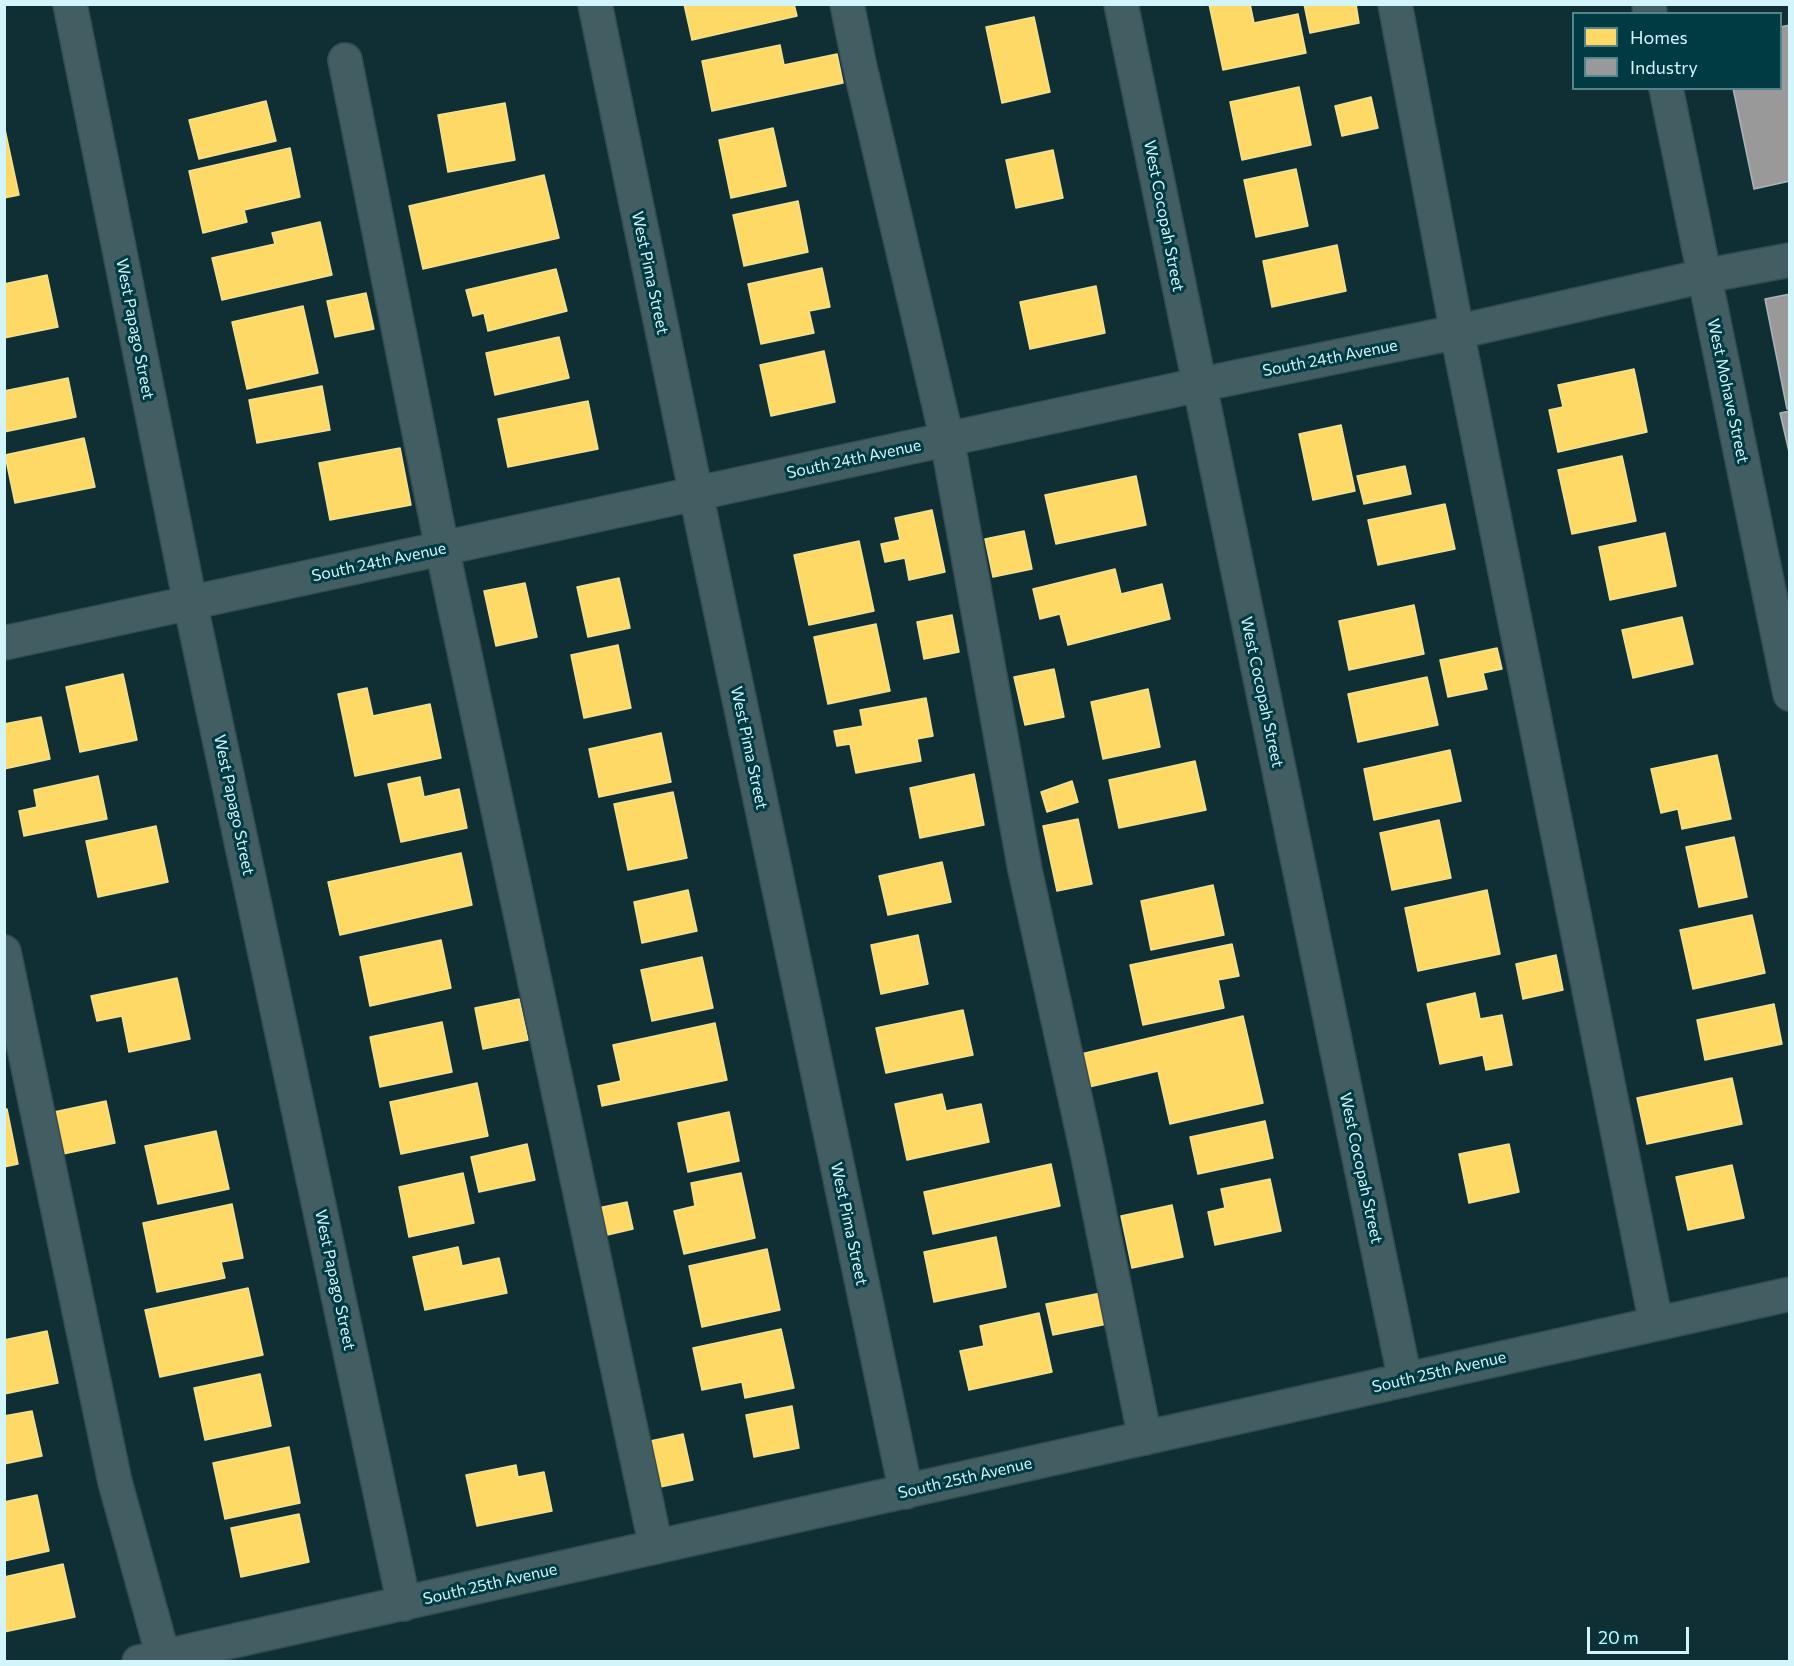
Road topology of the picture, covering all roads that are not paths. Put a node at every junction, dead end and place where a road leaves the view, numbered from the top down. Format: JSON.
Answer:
{"nodes":[{"id":1,"x":70,"y":4,"type":"edge"},
{"id":2,"x":595,"y":4,"type":"edge"},
{"id":3,"x":847,"y":4,"type":"edge"},
{"id":4,"x":1121,"y":4,"type":"edge"},
{"id":5,"x":1395,"y":4,"type":"edge"},
{"id":6,"x":345,"y":60,"type":"dead end"},
{"id":7,"x":1666,"y":90,"type":"edge"},
{"id":8,"x":1790,"y":260,"type":"edge"},
{"id":9,"x":1704,"y":276,"type":"junction"},
{"id":10,"x":1456,"y":332,"type":"junction"},
{"id":11,"x":1198,"y":385,"type":"junction"},
{"id":12,"x":947,"y":439,"type":"junction"},
{"id":13,"x":696,"y":494,"type":"junction"},
{"id":14,"x":442,"y":548,"type":"junction"},
{"id":15,"x":190,"y":602,"type":"junction"},
{"id":16,"x":4,"y":643,"type":"edge"},
{"id":17,"x":1790,"y":694,"type":"edge"},
{"id":18,"x":4,"y":952,"type":"edge"},
{"id":19,"x":1790,"y":1293,"type":"edge"},
{"id":20,"x":1656,"y":1323,"type":"junction"},
{"id":21,"x":1405,"y":1380,"type":"junction"},
{"id":22,"x":1145,"y":1438,"type":"junction"},
{"id":23,"x":906,"y":1492,"type":"junction"},
{"id":24,"x":656,"y":1547,"type":"junction"},
{"id":25,"x":404,"y":1604,"type":"junction"},
{"id":26,"x":151,"y":1659,"type":"edge"}],
"edges":[{"from":1,"to":15,"type":"street","name":"West Papago Street"},
{"from":2,"to":13,"type":"street","name":"West Pima Street"},
{"from":3,"to":12,"type":"street"},
{"from":4,"to":11,"type":"street","name":"West Cocopah Street"},
{"from":5,"to":10,"type":"street"},
{"from":6,"to":14,"type":"street"},
{"from":7,"to":9,"type":"street","name":"West Mohave Street"},
{"from":8,"to":9,"type":"street","name":"South 24th Avenue"},
{"from":9,"to":10,"type":"street","name":"South 24th Avenue"},
{"from":9,"to":17,"type":"street","name":"West Mohave Street"},
{"from":10,"to":11,"type":"street","name":"South 24th Avenue"},
{"from":10,"to":20,"type":"street"},
{"from":11,"to":12,"type":"street","name":"South 24th Avenue"},
{"from":11,"to":21,"type":"street","name":"West Cocopah Street"},
{"from":12,"to":13,"type":"street","name":"South 24th Avenue"},
{"from":12,"to":22,"type":"street"},
{"from":13,"to":14,"type":"street","name":"South 24th Avenue"},
{"from":13,"to":23,"type":"street","name":"West Pima Street"},
{"from":14,"to":15,"type":"street","name":"South 24th Avenue"},
{"from":14,"to":24,"type":"street"},
{"from":15,"to":16,"type":"street","name":"South 24th Avenue"},
{"from":15,"to":25,"type":"street","name":"West Papago Street"},
{"from":18,"to":26,"type":"street"},
{"from":19,"to":20,"type":"street","name":"South 25th Avenue"},
{"from":20,"to":21,"type":"street","name":"South 25th Avenue"},
{"from":21,"to":22,"type":"street","name":"South 25th Avenue"},
{"from":22,"to":23,"type":"street","name":"South 25th Avenue"},
{"from":23,"to":24,"type":"street","name":"South 25th Avenue"},
{"from":24,"to":25,"type":"street","name":"South 25th Avenue"},
{"from":25,"to":26,"type":"street","name":"South 25th Avenue"}]}
